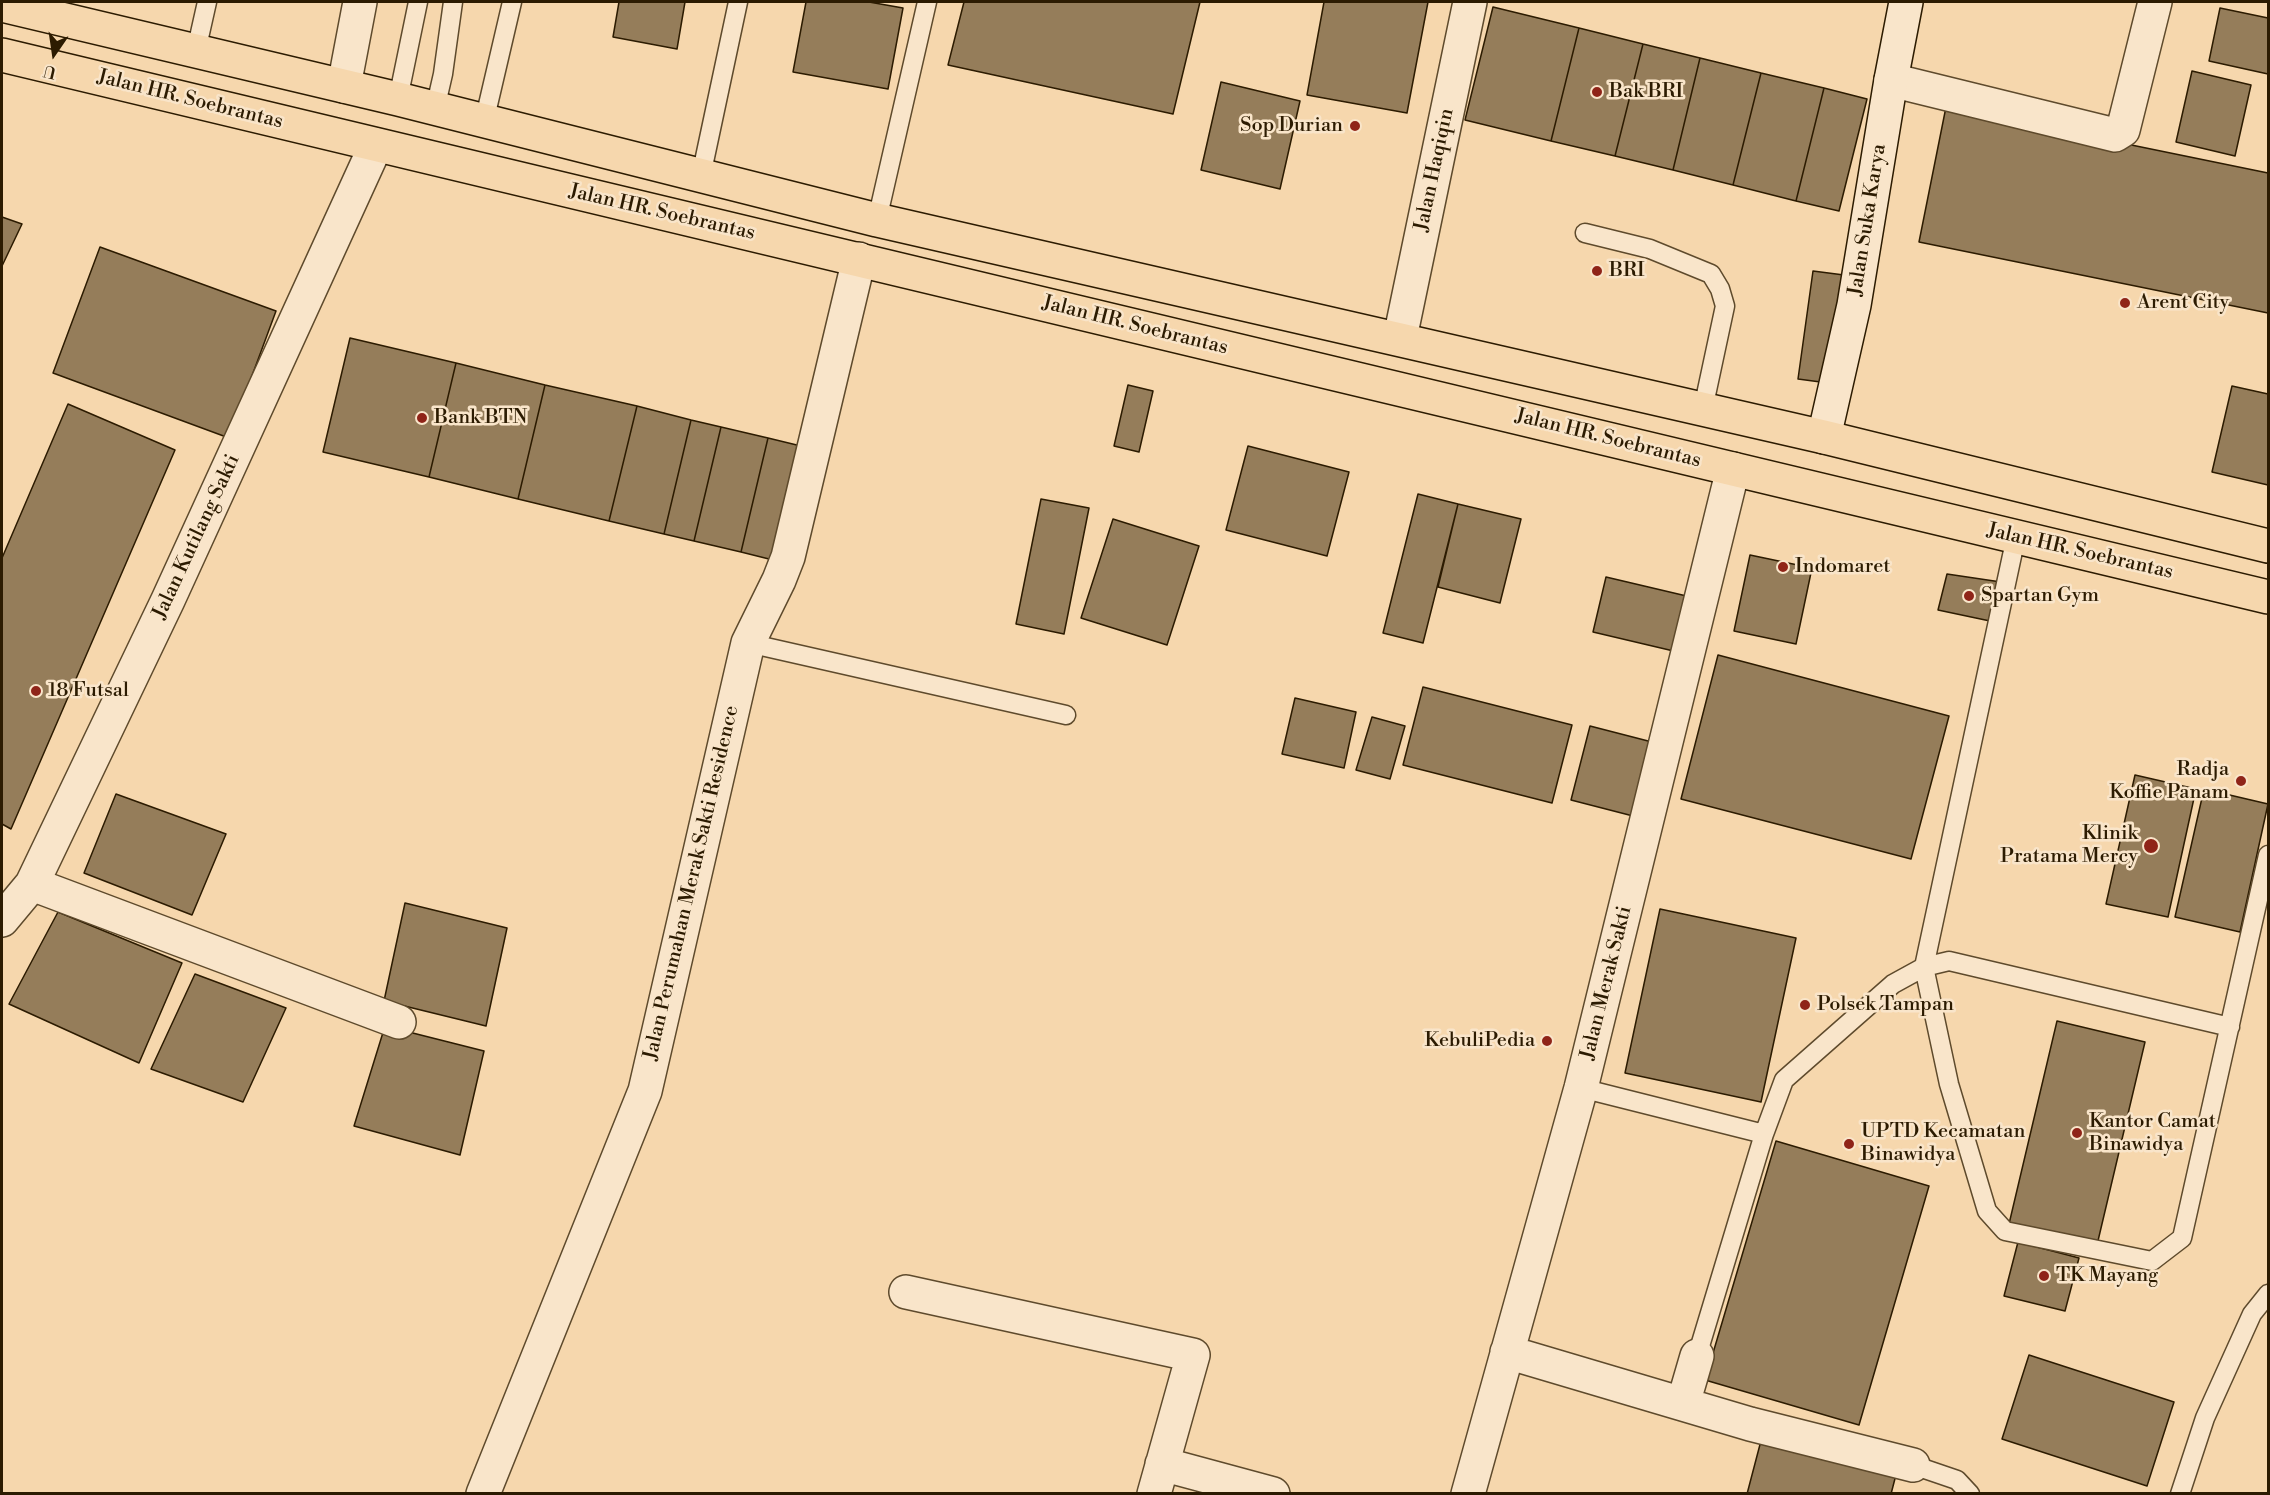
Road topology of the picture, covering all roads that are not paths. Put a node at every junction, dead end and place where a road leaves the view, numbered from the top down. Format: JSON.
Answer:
{"nodes":[{"id":1,"x":207,"y":2,"type":"edge"},
{"id":2,"x":360,"y":2,"type":"edge"},
{"id":3,"x":418,"y":2,"type":"edge"},
{"id":4,"x":453,"y":2,"type":"edge"},
{"id":5,"x":512,"y":2,"type":"edge"},
{"id":6,"x":738,"y":2,"type":"edge"},
{"id":7,"x":927,"y":2,"type":"edge"},
{"id":8,"x":1470,"y":2,"type":"edge"},
{"id":9,"x":1906,"y":2,"type":"edge"},
{"id":10,"x":2156,"y":2,"type":"edge"},
{"id":11,"x":2,"y":5,"type":"edge"},
{"id":12,"x":196,"y":51,"type":"junction"},
{"id":13,"x":2,"y":55,"type":"edge"},
{"id":14,"x":1891,"y":80,"type":"junction"},
{"id":15,"x":344,"y":86,"type":"junction"},
{"id":16,"x":399,"y":99,"type":"junction"},
{"id":17,"x":435,"y":109,"type":"junction"},
{"id":18,"x":484,"y":122,"type":"junction"},
{"id":19,"x":376,"y":145,"type":"junction"},
{"id":20,"x":701,"y":176,"type":"junction"},
{"id":21,"x":877,"y":220,"type":"junction"},
{"id":22,"x":1585,"y":233,"type":"dead end"},
{"id":23,"x":859,"y":260,"type":"junction"},
{"id":24,"x":1400,"y":338,"type":"junction"},
{"id":25,"x":1703,"y":409,"type":"junction"},
{"id":26,"x":1824,"y":437,"type":"junction"},
{"id":27,"x":1732,"y":469,"type":"junction"},
{"id":28,"x":2016,"y":537,"type":"junction"},
{"id":29,"x":2268,"y":546,"type":"edge"},
{"id":30,"x":2268,"y":597,"type":"edge"},
{"id":31,"x":748,"y":643,"type":"junction"},
{"id":32,"x":1065,"y":715,"type":"dead end"},
{"id":33,"x":2268,"y":855,"type":"edge"},
{"id":34,"x":32,"y":884,"type":"junction"},
{"id":35,"x":2,"y":920,"type":"edge"},
{"id":36,"x":1924,"y":968,"type":"junction"},
{"id":37,"x":399,"y":1022,"type":"dead end"},
{"id":38,"x":2230,"y":1027,"type":"junction"},
{"id":39,"x":1581,"y":1088,"type":"junction"},
{"id":40,"x":1764,"y":1134,"type":"junction"},
{"id":41,"x":906,"y":1292,"type":"dead end"},
{"id":42,"x":2268,"y":1294,"type":"edge"},
{"id":43,"x":1507,"y":1352,"type":"junction"},
{"id":44,"x":1697,"y":1356,"type":"joint"},
{"id":45,"x":1683,"y":1404,"type":"junction"},
{"id":46,"x":1913,"y":1465,"type":"joint"},
{"id":47,"x":1158,"y":1479,"type":"edge"},
{"id":48,"x":483,"y":1494,"type":"edge"},
{"id":49,"x":1273,"y":1494,"type":"edge"},
{"id":50,"x":1468,"y":1494,"type":"edge"},
{"id":51,"x":1970,"y":1494,"type":"edge"},
{"id":52,"x":2181,"y":1494,"type":"edge"}],
"edges":[{"from":1,"to":12,"type":"lane"},
{"from":2,"to":15,"type":"street"},
{"from":3,"to":16,"type":"lane"},
{"from":4,"to":17,"type":"lane"},
{"from":5,"to":18,"type":"lane"},
{"from":6,"to":20,"type":"lane"},
{"from":7,"to":21,"type":"lane"},
{"from":8,"to":24,"type":"street","name":"Jalan Haqiqin"},
{"from":9,"to":14,"type":"street","name":"Jalan Suka Karya"},
{"from":10,"to":14,"type":"street"},
{"from":11,"to":12,"type":"main road"},
{"from":12,"to":15,"type":"main road"},
{"from":13,"to":19,"type":"main road","name":"Jalan HR. Soebrantas"},
{"from":14,"to":26,"type":"street","name":"Jalan Suka Karya"},
{"from":15,"to":16,"type":"main road"},
{"from":16,"to":17,"type":"main road"},
{"from":17,"to":18,"type":"main road"},
{"from":18,"to":20,"type":"main road"},
{"from":19,"to":23,"type":"main road","name":"Jalan HR. Soebrantas"},
{"from":19,"to":34,"type":"street","name":"Jalan Kutilang Sakti"},
{"from":20,"to":21,"type":"main road"},
{"from":21,"to":24,"type":"main road"},
{"from":22,"to":25,"type":"lane"},
{"from":23,"to":27,"type":"main road","name":"Jalan HR. Soebrantas"},
{"from":23,"to":31,"type":"street","name":"Jalan Perumahan Merak Sakti Residence"},
{"from":24,"to":25,"type":"main road"},
{"from":25,"to":26,"type":"main road"},
{"from":26,"to":29,"type":"main road"},
{"from":27,"to":28,"type":"main road","name":"Jalan HR. Soebrantas"},
{"from":27,"to":39,"type":"street","name":"Jalan Merak Sakti"},
{"from":28,"to":30,"type":"main road","name":"Jalan HR. Soebrantas"},
{"from":28,"to":36,"type":"lane"},
{"from":31,"to":32,"type":"lane"},
{"from":31,"to":48,"type":"street","name":"Jalan Perumahan Merak Sakti Residence"},
{"from":33,"to":38,"type":"lane"},
{"from":34,"to":35,"type":"street","name":"Jalan Kutilang Sakti"},
{"from":34,"to":37,"type":"street"},
{"from":36,"to":38,"type":"lane"},
{"from":36,"to":38,"type":"lane"},
{"from":36,"to":40,"type":"lane"},
{"from":39,"to":40,"type":"lane"},
{"from":39,"to":43,"type":"street","name":"Jalan Merak Sakti"},
{"from":40,"to":44,"type":"lane"},
{"from":41,"to":47,"type":"street"},
{"from":42,"to":52,"type":"lane"},
{"from":43,"to":45,"type":"street"},
{"from":43,"to":50,"type":"street","name":"Jalan Merak Sakti"},
{"from":44,"to":45,"type":"street"},
{"from":45,"to":46,"type":"street"},
{"from":46,"to":51,"type":"lane"},
{"from":47,"to":49,"type":"street"}]}
